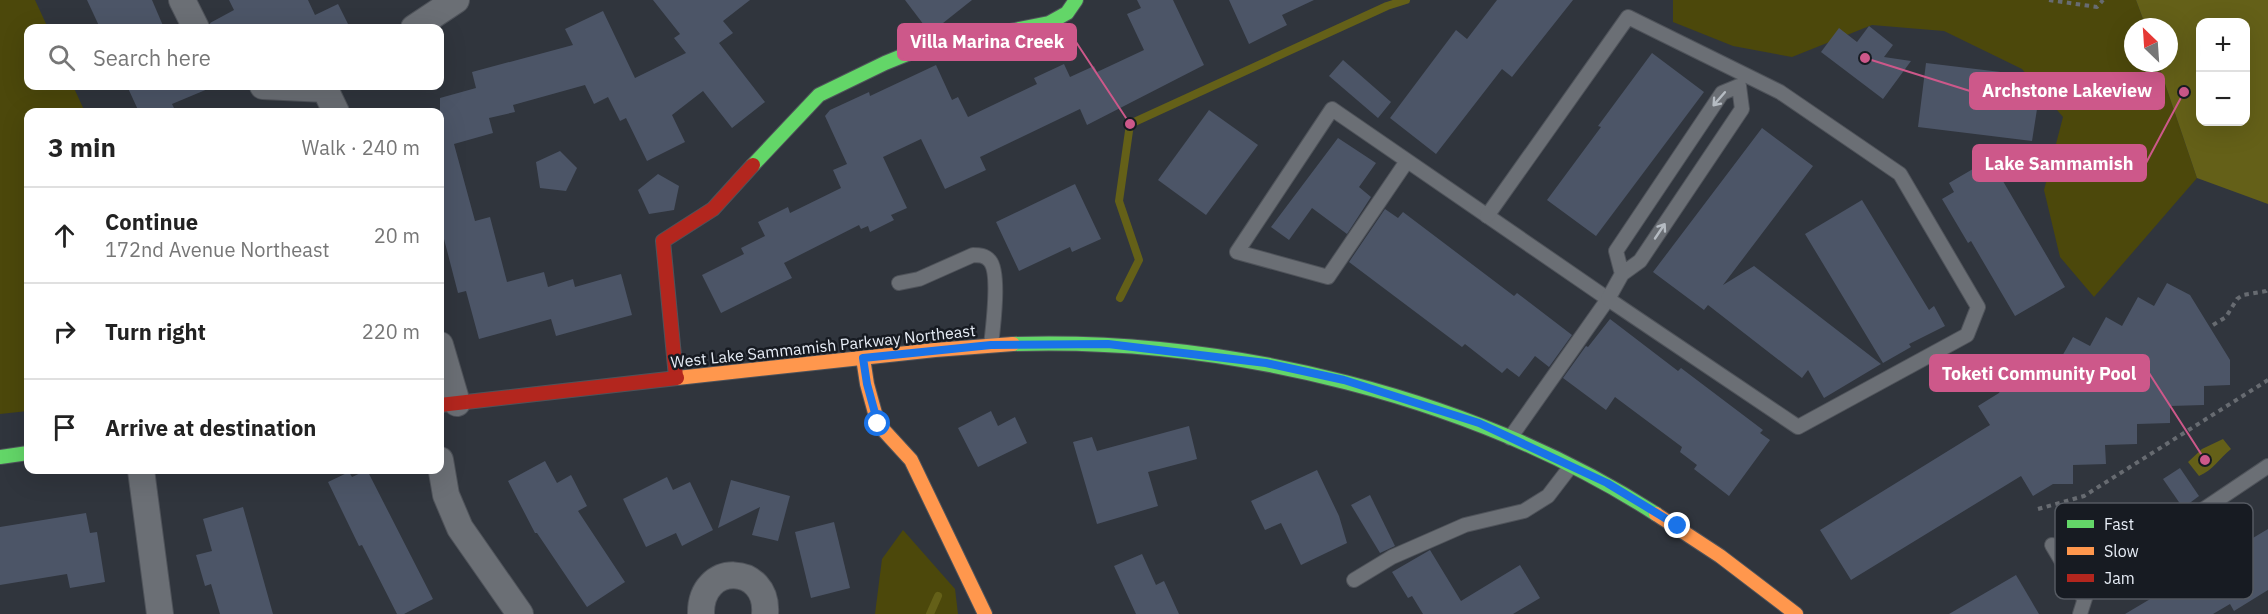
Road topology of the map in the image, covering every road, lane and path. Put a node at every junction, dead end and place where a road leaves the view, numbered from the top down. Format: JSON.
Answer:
{"nodes":[{"id":1,"x":182,"y":0,"type":"edge"},
{"id":2,"x":456,"y":0,"type":"edge"},
{"id":3,"x":1076,"y":0,"type":"edge"},
{"id":4,"x":2049,"y":0,"type":"edge"},
{"id":5,"x":2103,"y":0,"type":"edge"},
{"id":6,"x":194,"y":24,"type":"edge"},
{"id":7,"x":420,"y":24,"type":"edge"},
{"id":8,"x":1742,"y":80,"type":"junction"},
{"id":9,"x":328,"y":90,"type":"edge"},
{"id":10,"x":335,"y":108,"type":"edge"},
{"id":11,"x":1407,"y":161,"type":"junction"},
{"id":12,"x":1487,"y":216,"type":"junction"},
{"id":13,"x":1622,"y":274,"type":"junction"},
{"id":14,"x":900,"y":283,"type":"dead end"},
{"id":15,"x":2267,"y":291,"type":"edge"},
{"id":16,"x":1608,"y":299,"type":"junction"},
{"id":17,"x":2213,"y":325,"type":"dead end"},
{"id":18,"x":991,"y":345,"type":"junction"},
{"id":19,"x":863,"y":358,"type":"junction"},
{"id":20,"x":444,"y":374,"type":"edge"},
{"id":21,"x":676,"y":377,"type":"junction"},
{"id":22,"x":2268,"y":380,"type":"edge"},
{"id":23,"x":448,"y":404,"type":"edge"},
{"id":24,"x":1510,"y":438,"type":"junction"},
{"id":25,"x":24,"y":454,"type":"edge"},
{"id":26,"x":0,"y":457,"type":"edge"},
{"id":27,"x":1571,"y":466,"type":"junction"},
{"id":28,"x":2268,"y":466,"type":"edge"},
{"id":29,"x":142,"y":474,"type":"edge"},
{"id":30,"x":442,"y":474,"type":"edge"},
{"id":31,"x":2059,"y":503,"type":"edge"},
{"id":32,"x":2213,"y":503,"type":"edge"},
{"id":33,"x":2055,"y":504,"type":"edge"},
{"id":34,"x":2038,"y":509,"type":"dead end"},
{"id":35,"x":2052,"y":545,"type":"dead end"},
{"id":36,"x":2055,"y":550,"type":"edge"},
{"id":37,"x":1354,"y":580,"type":"dead end"},
{"id":38,"x":2084,"y":599,"type":"edge"},
{"id":39,"x":160,"y":614,"type":"edge"},
{"id":40,"x":520,"y":614,"type":"edge"},
{"id":41,"x":701,"y":614,"type":"edge"},
{"id":42,"x":765,"y":614,"type":"edge"},
{"id":43,"x":985,"y":614,"type":"edge"},
{"id":44,"x":1796,"y":614,"type":"edge"},
{"id":45,"x":2080,"y":614,"type":"edge"}],
"edges":[{"from":1,"to":6,"type":"street"},
{"from":2,"to":7,"type":"street"},
{"from":3,"to":21,"type":"main road"},
{"from":4,"to":5,"type":"path"},
{"from":8,"to":12,"type":"lane"},
{"from":13,"to":8,"type":"lane","one_way":true},
{"from":8,"to":13,"type":"lane","one_way":true},
{"from":8,"to":16,"type":"lane"},
{"from":9,"to":10,"type":"street"},
{"from":11,"to":11,"type":"lane"},
{"from":11,"to":12,"type":"lane"},
{"from":12,"to":16,"type":"lane"},
{"from":13,"to":16,"type":"lane"},
{"from":14,"to":18,"type":"lane"},
{"from":15,"to":17,"type":"path"},
{"from":16,"to":24,"type":"lane"},
{"from":18,"to":19,"type":"main road","name":"West Lake Sammamish Parkway Northeast"},
{"from":18,"to":24,"type":"main road","name":"West Lake Sammamish Parkway Northeast"},
{"from":19,"to":21,"type":"main road","name":"West Lake Sammamish Parkway Northeast"},
{"from":19,"to":43,"type":"main road"},
{"from":20,"to":23,"type":"street"},
{"from":21,"to":23,"type":"main road","name":"West Lake Sammamish Parkway Northeast"},
{"from":22,"to":31,"type":"path"},
{"from":24,"to":27,"type":"main road","name":"West Lake Sammamish Parkway Northeast"},
{"from":25,"to":26,"type":"main road"},
{"from":27,"to":37,"type":"lane"},
{"from":27,"to":44,"type":"main road","name":"West Lake Sammamish Parkway Northeast"},
{"from":28,"to":32,"type":"lane"},
{"from":29,"to":39,"type":"street"},
{"from":30,"to":40,"type":"street"},
{"from":33,"to":34,"type":"path"},
{"from":35,"to":36,"type":"lane"},
{"from":38,"to":45,"type":"lane"},
{"from":41,"to":42,"type":"street"}]}
